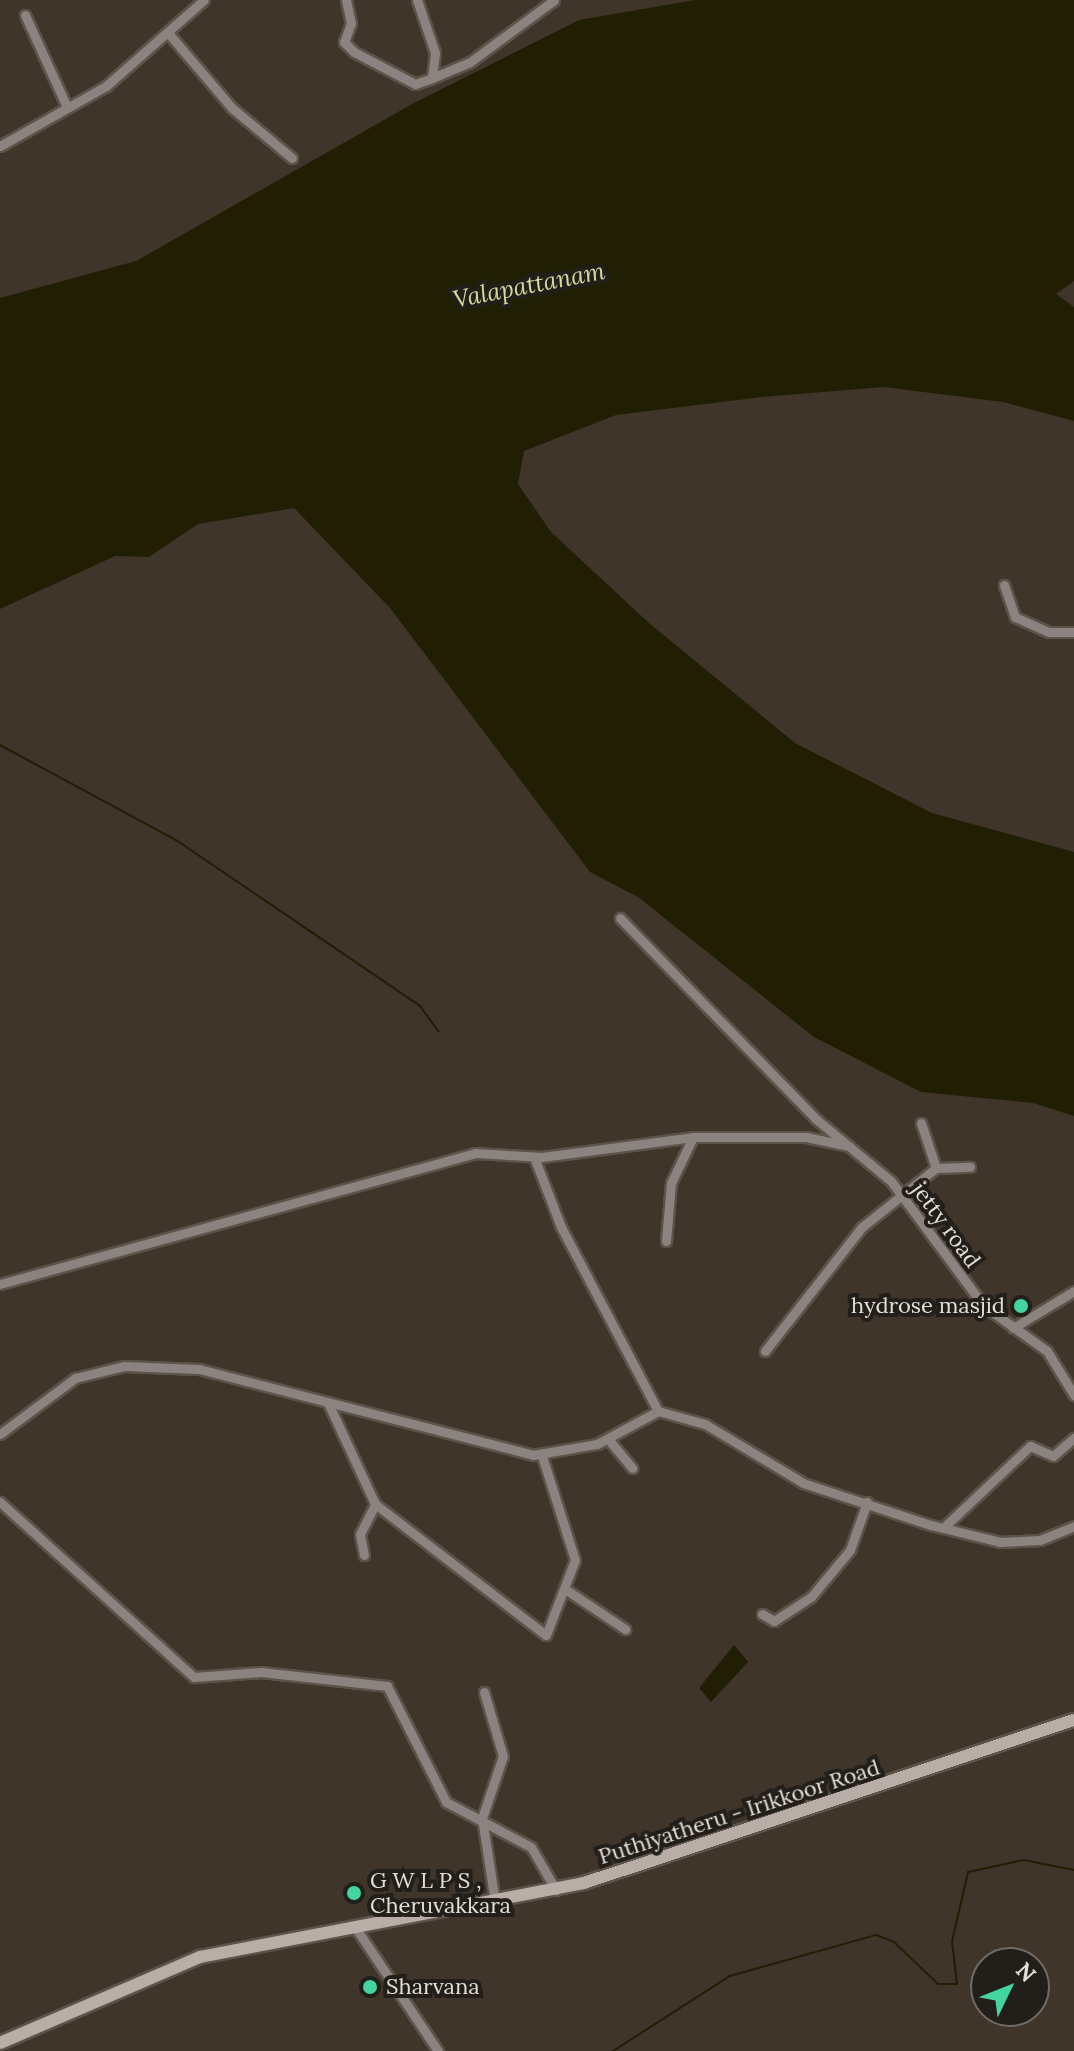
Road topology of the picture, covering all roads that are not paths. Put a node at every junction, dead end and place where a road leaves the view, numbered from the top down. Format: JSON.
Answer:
{"nodes":[{"id":1,"x":204,"y":0,"type":"edge"},
{"id":2,"x":346,"y":0,"type":"edge"},
{"id":3,"x":417,"y":0,"type":"edge"},
{"id":4,"x":554,"y":0,"type":"edge"},
{"id":5,"x":25,"y":15,"type":"dead end"},
{"id":6,"x":169,"y":34,"type":"junction"},
{"id":7,"x":432,"y":78,"type":"junction"},
{"id":8,"x":67,"y":107,"type":"junction"},
{"id":9,"x":0,"y":146,"type":"edge"},
{"id":10,"x":292,"y":158,"type":"dead end"},
{"id":11,"x":1004,"y":585,"type":"dead end"},
{"id":12,"x":1074,"y":632,"type":"edge"},
{"id":13,"x":620,"y":918,"type":"dead end"},
{"id":14,"x":921,"y":1123,"type":"dead end"},
{"id":15,"x":693,"y":1137,"type":"junction"},
{"id":16,"x":849,"y":1146,"type":"junction"},
{"id":17,"x":534,"y":1157,"type":"junction"},
{"id":18,"x":970,"y":1167,"type":"dead end"},
{"id":19,"x":936,"y":1168,"type":"junction"},
{"id":20,"x":901,"y":1192,"type":"junction"},
{"id":21,"x":666,"y":1241,"type":"dead end"},
{"id":22,"x":0,"y":1284,"type":"edge"},
{"id":23,"x":1074,"y":1291,"type":"edge"},
{"id":24,"x":1013,"y":1328,"type":"junction"},
{"id":25,"x":765,"y":1351,"type":"dead end"},
{"id":26,"x":1074,"y":1395,"type":"edge"},
{"id":27,"x":328,"y":1403,"type":"junction"},
{"id":28,"x":658,"y":1411,"type":"junction"},
{"id":29,"x":0,"y":1434,"type":"edge"},
{"id":30,"x":1074,"y":1438,"type":"edge"},
{"id":31,"x":608,"y":1439,"type":"junction"},
{"id":32,"x":541,"y":1453,"type":"junction"},
{"id":33,"x":632,"y":1468,"type":"dead end"},
{"id":34,"x":0,"y":1502,"type":"edge"},
{"id":35,"x":867,"y":1502,"type":"junction"},
{"id":36,"x":375,"y":1504,"type":"junction"},
{"id":37,"x":1074,"y":1526,"type":"edge"},
{"id":38,"x":943,"y":1528,"type":"junction"},
{"id":39,"x":364,"y":1555,"type":"dead end"},
{"id":40,"x":568,"y":1591,"type":"junction"},
{"id":41,"x":762,"y":1614,"type":"dead end"},
{"id":42,"x":625,"y":1629,"type":"dead end"},
{"id":43,"x":484,"y":1692,"type":"dead end"},
{"id":44,"x":1074,"y":1720,"type":"edge"},
{"id":45,"x":482,"y":1818,"type":"junction"},
{"id":46,"x":556,"y":1890,"type":"junction"},
{"id":47,"x":495,"y":1902,"type":"junction"},
{"id":48,"x":355,"y":1927,"type":"junction"},
{"id":49,"x":0,"y":2043,"type":"edge"},
{"id":50,"x":438,"y":2051,"type":"edge"}],
"edges":[{"from":1,"to":6,"type":"street"},
{"from":2,"to":7,"type":"street"},
{"from":3,"to":7,"type":"street"},
{"from":4,"to":7,"type":"street"},
{"from":5,"to":8,"type":"street"},
{"from":6,"to":8,"type":"street"},
{"from":6,"to":10,"type":"street"},
{"from":8,"to":9,"type":"street"},
{"from":11,"to":12,"type":"street"},
{"from":13,"to":16,"type":"street","name":"jetty road"},
{"from":14,"to":19,"type":"street"},
{"from":15,"to":16,"type":"street"},
{"from":15,"to":17,"type":"street"},
{"from":15,"to":21,"type":"street"},
{"from":16,"to":20,"type":"street","name":"jetty road"},
{"from":17,"to":22,"type":"street"},
{"from":17,"to":28,"type":"street"},
{"from":18,"to":19,"type":"street"},
{"from":19,"to":20,"type":"street"},
{"from":20,"to":24,"type":"street","name":"jetty road"},
{"from":20,"to":25,"type":"street"},
{"from":23,"to":24,"type":"street"},
{"from":24,"to":26,"type":"street","name":"jetty road"},
{"from":27,"to":29,"type":"street"},
{"from":27,"to":32,"type":"street"},
{"from":27,"to":36,"type":"street"},
{"from":28,"to":31,"type":"street"},
{"from":28,"to":35,"type":"street"},
{"from":30,"to":38,"type":"street"},
{"from":31,"to":32,"type":"street"},
{"from":31,"to":33,"type":"street"},
{"from":32,"to":40,"type":"street"},
{"from":34,"to":45,"type":"street"},
{"from":35,"to":38,"type":"street"},
{"from":35,"to":41,"type":"street"},
{"from":36,"to":39,"type":"street"},
{"from":36,"to":40,"type":"street"},
{"from":37,"to":38,"type":"street"},
{"from":40,"to":42,"type":"street"},
{"from":43,"to":45,"type":"street"},
{"from":44,"to":46,"type":"main road","name":"Puthiyatheru - Irikkoor Road"},
{"from":45,"to":46,"type":"street"},
{"from":45,"to":47,"type":"street"},
{"from":46,"to":47,"type":"main road","name":"Puthiyatheru - Irikkoor Road"},
{"from":47,"to":48,"type":"main road","name":"Puthiyatheru - Irikkoor Road"},
{"from":48,"to":49,"type":"main road","name":"Puthiyatheru - Irikkoor Road"},
{"from":48,"to":50,"type":"street"}]}
